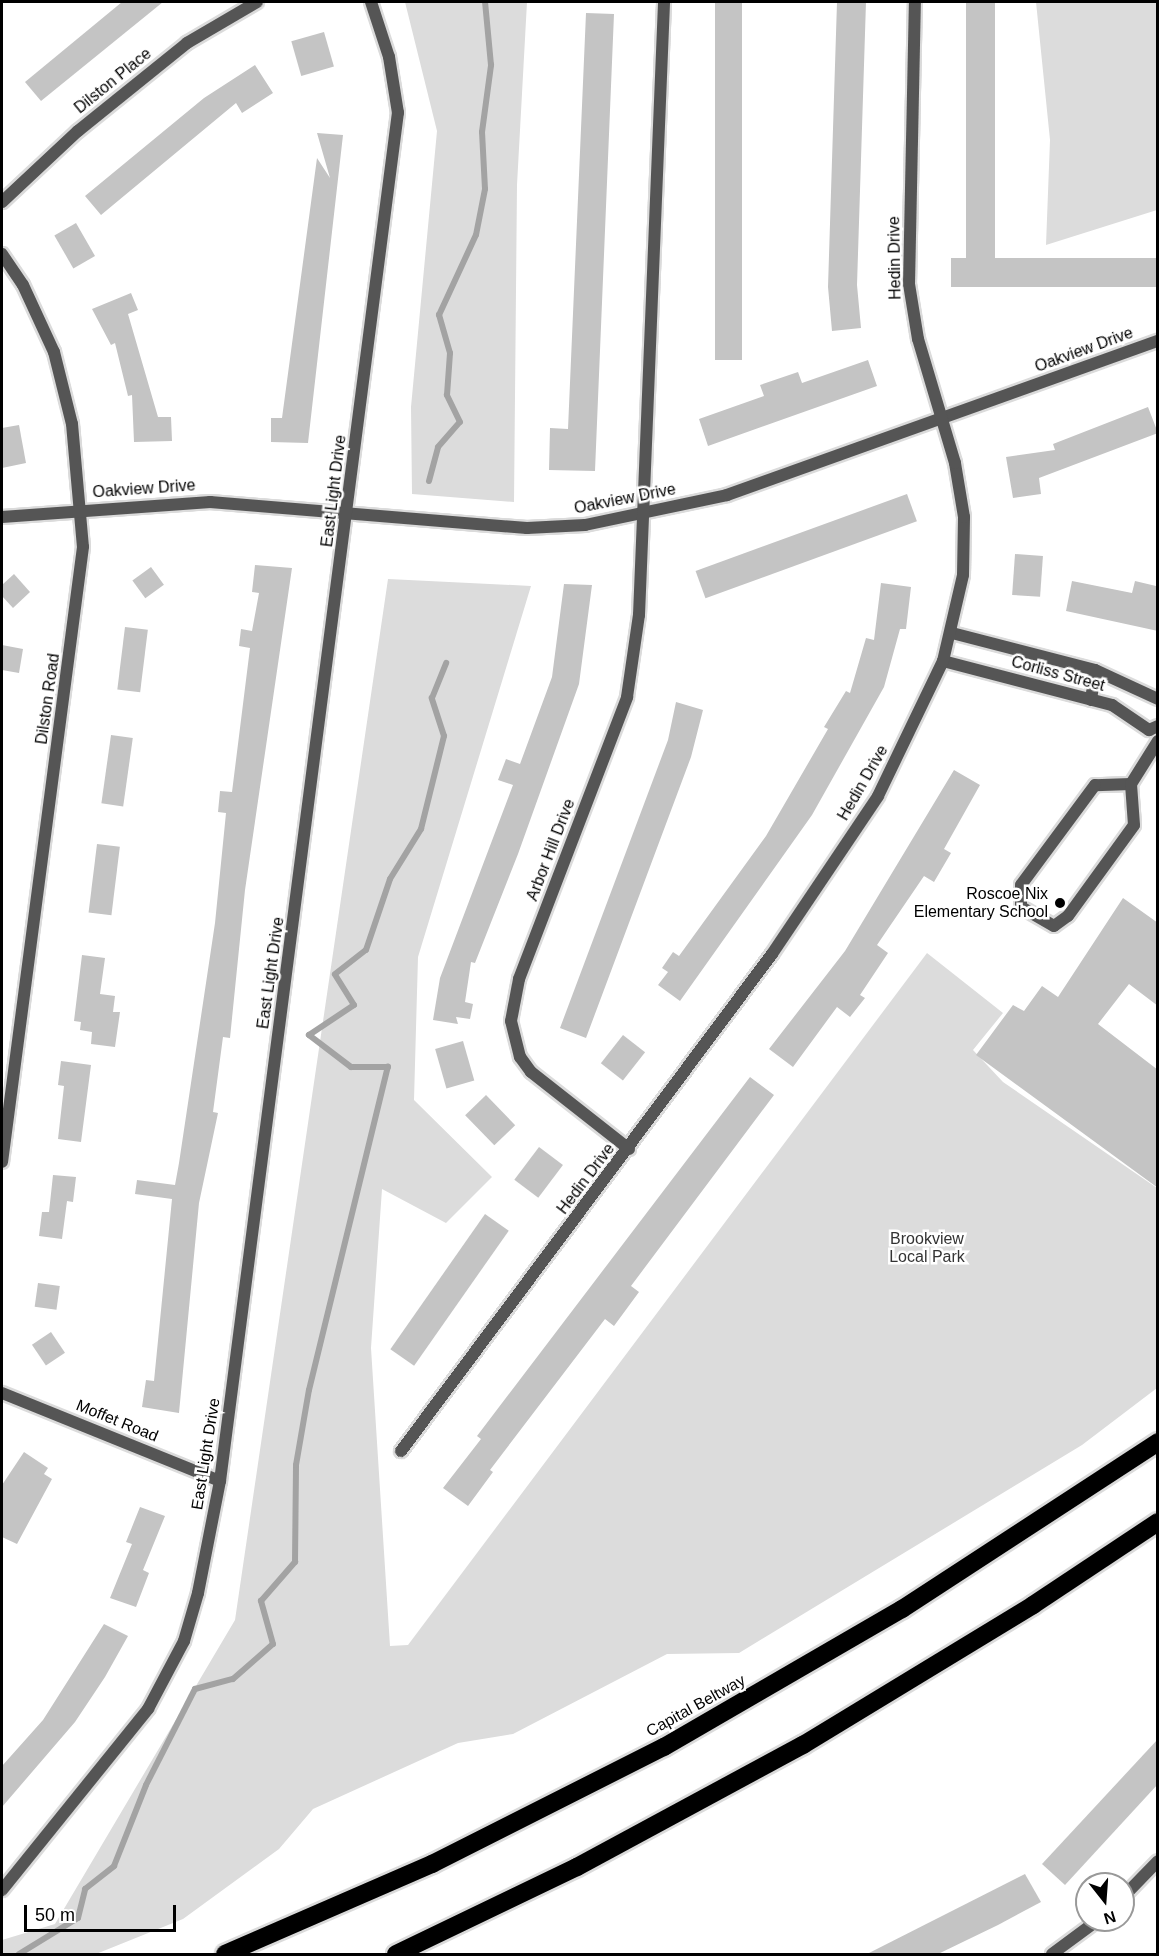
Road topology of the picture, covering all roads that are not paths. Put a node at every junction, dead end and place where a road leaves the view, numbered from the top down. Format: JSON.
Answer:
{"nodes":[{"id":1,"x":257,"y":2,"type":"edge"},
{"id":2,"x":371,"y":2,"type":"edge"},
{"id":3,"x":664,"y":2,"type":"edge"},
{"id":4,"x":915,"y":2,"type":"edge"},
{"id":5,"x":2,"y":202,"type":"edge"},
{"id":6,"x":2,"y":254,"type":"edge"},
{"id":7,"x":1158,"y":341,"type":"edge"},
{"id":8,"x":942,"y":420,"type":"junction"},
{"id":9,"x":80,"y":510,"type":"junction"},
{"id":10,"x":349,"y":510,"type":"junction"},
{"id":11,"x":644,"y":514,"type":"junction"},
{"id":12,"x":2,"y":518,"type":"edge"},
{"id":13,"x":952,"y":633,"type":"junction"},
{"id":14,"x":943,"y":661,"type":"junction"},
{"id":15,"x":1095,"y":670,"type":"junction"},
{"id":16,"x":1158,"y":699,"type":"edge"},
{"id":17,"x":1091,"y":700,"type":"junction"},
{"id":18,"x":1158,"y":726,"type":"edge"},
{"id":19,"x":1158,"y":741,"type":"edge"},
{"id":20,"x":1131,"y":784,"type":"junction"},
{"id":21,"x":629,"y":1149,"type":"junction"},
{"id":22,"x":2,"y":1162,"type":"edge"},
{"id":23,"x":2,"y":1393,"type":"edge"},
{"id":24,"x":1158,"y":1443,"type":"edge"},
{"id":25,"x":401,"y":1451,"type":"dead end"},
{"id":26,"x":220,"y":1481,"type":"junction"},
{"id":27,"x":1158,"y":1522,"type":"edge"},
{"id":28,"x":1158,"y":1860,"type":"edge"},
{"id":29,"x":1135,"y":1884,"type":"edge"},
{"id":30,"x":2,"y":1890,"type":"edge"},
{"id":31,"x":1082,"y":1932,"type":"edge"},
{"id":32,"x":225,"y":1954,"type":"edge"},
{"id":33,"x":396,"y":1954,"type":"edge"},
{"id":34,"x":1052,"y":1954,"type":"edge"}],
"edges":[{"from":1,"to":5,"type":"street","name":"Dilston Place"},
{"from":2,"to":10,"type":"street","name":"East Light Drive"},
{"from":3,"to":11,"type":"street"},
{"from":4,"to":8,"type":"street","name":"Hedin Drive"},
{"from":6,"to":9,"type":"street","name":"Dilston Road"},
{"from":7,"to":8,"type":"street","name":"Oakview Drive"},
{"from":8,"to":11,"type":"street","name":"Oakview Drive"},
{"from":8,"to":13,"type":"street","name":"Hedin Drive"},
{"from":9,"to":10,"type":"street","name":"Oakview Drive"},
{"from":9,"to":12,"type":"street","name":"Oakview Drive"},
{"from":9,"to":22,"type":"street","name":"Dilston Road"},
{"from":10,"to":11,"type":"street","name":"Oakview Drive"},
{"from":10,"to":26,"type":"street","name":"East Light Drive"},
{"from":11,"to":21,"type":"street","name":"Arbor Hill Drive"},
{"from":13,"to":14,"type":"street","name":"Hedin Drive"},
{"from":13,"to":15,"type":"street","name":"Corliss Street"},
{"from":14,"to":17,"type":"street","name":"Corliss Street"},
{"from":14,"to":21,"type":"street","name":"Hedin Drive"},
{"from":15,"to":16,"type":"street","name":"Corliss Street"},
{"from":15,"to":17,"type":"street"},
{"from":17,"to":18,"type":"street","name":"Corliss Street"},
{"from":19,"to":20,"type":"street"},
{"from":20,"to":20,"type":"street"},
{"from":21,"to":25,"type":"street","name":"Hedin Drive"},
{"from":23,"to":26,"type":"street","name":"Moffet Road"},
{"from":24,"to":32,"type":"highway","name":"Capital Beltway"},
{"from":26,"to":30,"type":"street","name":"East Light Drive"},
{"from":27,"to":33,"type":"highway"},
{"from":28,"to":29,"type":"street"},
{"from":31,"to":34,"type":"street"}]}
